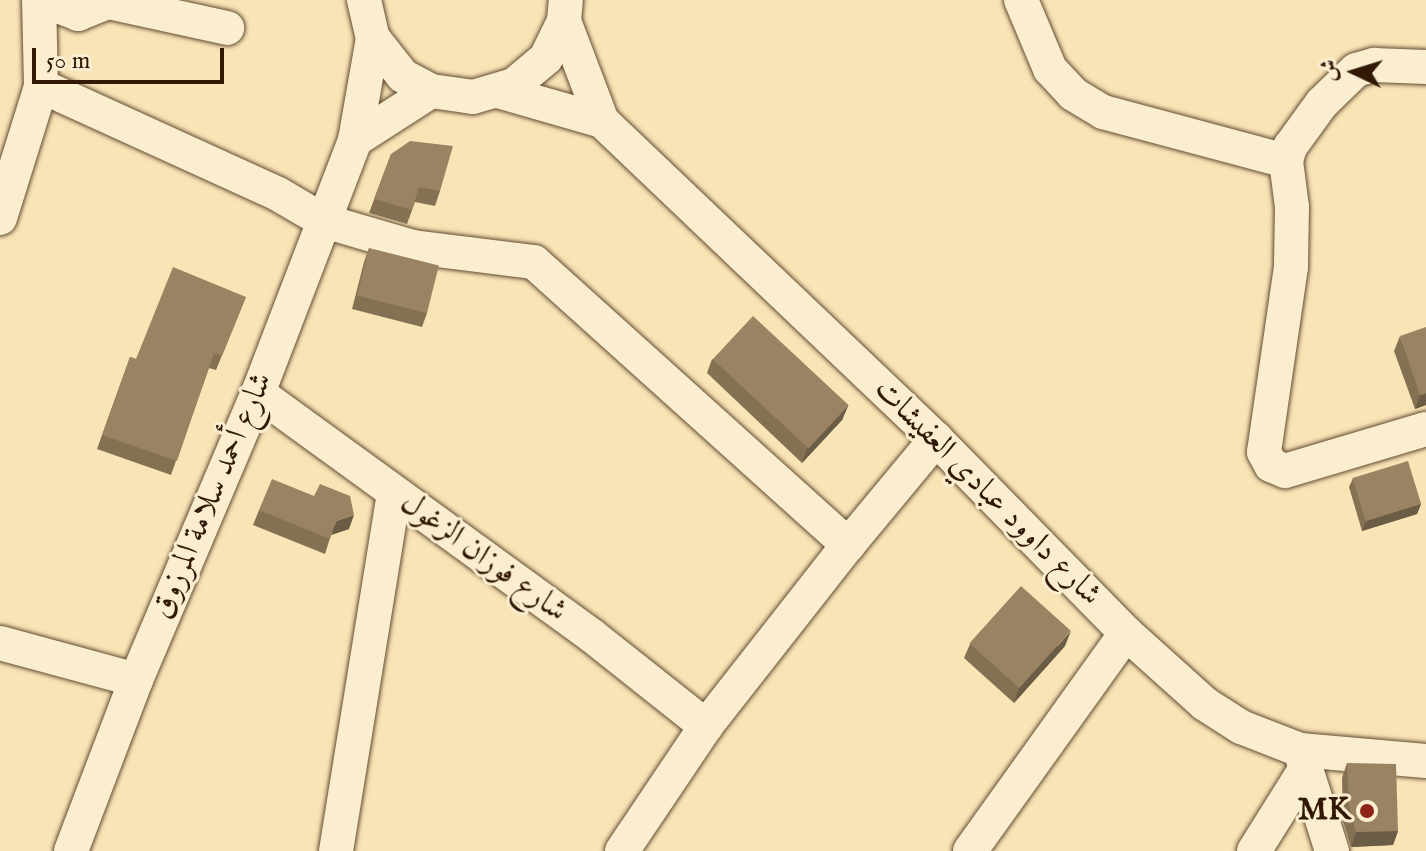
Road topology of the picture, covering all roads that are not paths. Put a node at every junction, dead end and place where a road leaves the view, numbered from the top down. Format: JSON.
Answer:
{"nodes":[{"id":1,"x":40,"y":0,"type":"edge"},
{"id":2,"x":364,"y":0,"type":"edge"},
{"id":3,"x":1021,"y":0,"type":"edge"},
{"id":4,"x":565,"y":11,"type":"edge"},
{"id":5,"x":227,"y":28,"type":"dead end"},
{"id":6,"x":373,"y":38,"type":"junction"},
{"id":7,"x":1426,"y":67,"type":"edge"},
{"id":8,"x":41,"y":86,"type":"junction"},
{"id":9,"x":431,"y":91,"type":"junction"},
{"id":10,"x":501,"y":92,"type":"junction"},
{"id":11,"x":602,"y":121,"type":"junction"},
{"id":12,"x":355,"y":140,"type":"junction"},
{"id":13,"x":1286,"y":161,"type":"junction"},
{"id":14,"x":0,"y":218,"type":"edge"},
{"id":15,"x":324,"y":221,"type":"junction"},
{"id":16,"x":258,"y":393,"type":"junction"},
{"id":17,"x":1426,"y":429,"type":"edge"},
{"id":18,"x":936,"y":439,"type":"junction"},
{"id":19,"x":394,"y":494,"type":"junction"},
{"id":20,"x":848,"y":545,"type":"junction"},
{"id":21,"x":1126,"y":633,"type":"junction"},
{"id":22,"x":0,"y":643,"type":"edge"},
{"id":23,"x":136,"y":680,"type":"junction"},
{"id":24,"x":706,"y":726,"type":"junction"},
{"id":25,"x":1303,"y":759,"type":"junction"},
{"id":26,"x":1426,"y":761,"type":"edge"},
{"id":27,"x":71,"y":851,"type":"edge"},
{"id":28,"x":336,"y":851,"type":"edge"},
{"id":29,"x":622,"y":851,"type":"edge"},
{"id":30,"x":970,"y":851,"type":"edge"},
{"id":31,"x":1254,"y":851,"type":"edge"},
{"id":32,"x":1332,"y":851,"type":"edge"}],
"edges":[{"from":1,"to":5,"type":"street"},
{"from":1,"to":8,"type":"street"},
{"from":2,"to":6,"type":"street"},
{"from":3,"to":13,"type":"street"},
{"from":4,"to":10,"type":"street"},
{"from":4,"to":11,"type":"street","name":"شارع داوود عبادي العفيشات"},
{"from":6,"to":9,"type":"street"},
{"from":6,"to":12,"type":"street","name":"شارع أحمد سلامة المرزوق"},
{"from":7,"to":13,"type":"street"},
{"from":8,"to":14,"type":"street"},
{"from":8,"to":15,"type":"street"},
{"from":9,"to":10,"type":"street"},
{"from":9,"to":12,"type":"street"},
{"from":10,"to":11,"type":"street","name":"شارع داوود عبادي العفيشات"},
{"from":11,"to":18,"type":"street","name":"شارع داوود عبادي العفيشات"},
{"from":12,"to":15,"type":"street","name":"شارع أحمد سلامة المرزوق"},
{"from":13,"to":17,"type":"street"},
{"from":15,"to":16,"type":"street","name":"شارع أحمد سلامة المرزوق"},
{"from":15,"to":20,"type":"street"},
{"from":16,"to":19,"type":"street","name":"شارع فوزان الزغول"},
{"from":16,"to":23,"type":"street","name":"شارع أحمد سلامة المرزوق"},
{"from":18,"to":20,"type":"street"},
{"from":18,"to":21,"type":"street","name":"شارع داوود عبادي العفيشات"},
{"from":19,"to":24,"type":"street","name":"شارع فوزان الزغول"},
{"from":19,"to":28,"type":"street"},
{"from":20,"to":24,"type":"street"},
{"from":21,"to":25,"type":"street","name":"شارع داوود عبادي العفيشات"},
{"from":21,"to":30,"type":"street"},
{"from":22,"to":23,"type":"street"},
{"from":23,"to":27,"type":"street","name":"شارع أحمد سلامة المرزوق"},
{"from":24,"to":29,"type":"street"},
{"from":25,"to":26,"type":"street","name":"شارع داوود عبادي العفيشات"},
{"from":25,"to":31,"type":"street"},
{"from":25,"to":32,"type":"street"}]}
